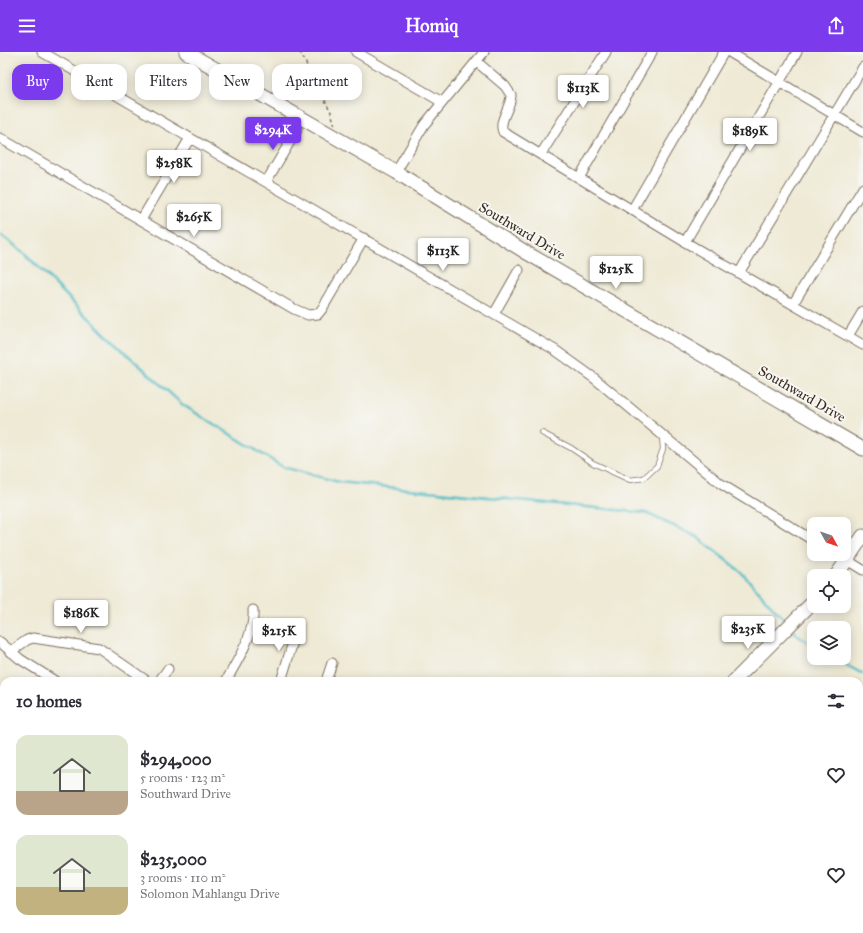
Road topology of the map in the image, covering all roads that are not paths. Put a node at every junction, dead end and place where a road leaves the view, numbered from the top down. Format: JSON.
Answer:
{"nodes":[{"id":1,"x":42,"y":52,"type":"edge"},
{"id":2,"x":186,"y":52,"type":"edge"},
{"id":3,"x":356,"y":52,"type":"edge"},
{"id":4,"x":484,"y":52,"type":"edge"},
{"id":5,"x":606,"y":52,"type":"edge"},
{"id":6,"x":652,"y":52,"type":"edge"},
{"id":7,"x":724,"y":52,"type":"edge"},
{"id":8,"x":729,"y":52,"type":"edge"},
{"id":9,"x":797,"y":52,"type":"edge"},
{"id":10,"x":477,"y":62,"type":"junction"},
{"id":11,"x":863,"y":68,"type":"edge"},
{"id":12,"x":779,"y":82,"type":"junction"},
{"id":13,"x":442,"y":102,"type":"junction"},
{"id":14,"x":834,"y":115,"type":"junction"},
{"id":15,"x":297,"y":130,"type":"dead end"},
{"id":16,"x":863,"y":132,"type":"edge"},
{"id":17,"x":0,"y":138,"type":"edge"},
{"id":18,"x":190,"y":138,"type":"junction"},
{"id":19,"x":541,"y":154,"type":"junction"},
{"id":20,"x":396,"y":172,"type":"junction"},
{"id":21,"x":579,"y":178,"type":"junction"},
{"id":22,"x":266,"y":182,"type":"junction"},
{"id":23,"x":863,"y":188,"type":"edge"},
{"id":24,"x":632,"y":210,"type":"junction"},
{"id":25,"x":141,"y":220,"type":"junction"},
{"id":26,"x":364,"y":238,"type":"junction"},
{"id":27,"x":685,"y":242,"type":"junction"},
{"id":28,"x":519,"y":270,"type":"dead end"},
{"id":29,"x":739,"y":273,"type":"junction"},
{"id":30,"x":793,"y":304,"type":"junction"},
{"id":31,"x":863,"y":311,"type":"edge"},
{"id":32,"x":494,"y":314,"type":"junction"},
{"id":33,"x":848,"y":336,"type":"junction"},
{"id":34,"x":863,"y":345,"type":"edge"},
{"id":35,"x":542,"y":433,"type":"dead end"},
{"id":36,"x":662,"y":436,"type":"junction"},
{"id":37,"x":863,"y":449,"type":"edge"},
{"id":38,"x":863,"y":536,"type":"edge"},
{"id":39,"x":807,"y":537,"type":"edge"},
{"id":40,"x":851,"y":548,"type":"edge"},
{"id":41,"x":848,"y":561,"type":"edge"},
{"id":42,"x":863,"y":570,"type":"edge"},
{"id":43,"x":807,"y":608,"type":"edge"},
{"id":44,"x":253,"y":610,"type":"dead end"},
{"id":45,"x":297,"y":629,"type":"dead end"},
{"id":46,"x":0,"y":642,"type":"edge"},
{"id":47,"x":10,"y":652,"type":"junction"},
{"id":48,"x":332,"y":663,"type":"dead end"},
{"id":49,"x":168,"y":669,"type":"dead end"},
{"id":50,"x":49,"y":677,"type":"edge"},
{"id":51,"x":140,"y":677,"type":"edge"},
{"id":52,"x":162,"y":677,"type":"edge"},
{"id":53,"x":228,"y":677,"type":"edge"},
{"id":54,"x":282,"y":677,"type":"edge"},
{"id":55,"x":327,"y":677,"type":"edge"},
{"id":56,"x":742,"y":677,"type":"edge"}],
"edges":[{"from":1,"to":18,"type":"street"},
{"from":2,"to":20,"type":"main road","name":"Southward Drive"},
{"from":3,"to":13,"type":"street"},
{"from":4,"to":10,"type":"street"},
{"from":5,"to":19,"type":"street"},
{"from":6,"to":21,"type":"street"},
{"from":7,"to":24,"type":"street"},
{"from":8,"to":12,"type":"street"},
{"from":9,"to":12,"type":"street"},
{"from":10,"to":13,"type":"street"},
{"from":10,"to":19,"type":"street"},
{"from":11,"to":14,"type":"street"},
{"from":12,"to":14,"type":"street"},
{"from":12,"to":27,"type":"street"},
{"from":13,"to":20,"type":"street"},
{"from":14,"to":16,"type":"street"},
{"from":14,"to":29,"type":"street"},
{"from":15,"to":22,"type":"street"},
{"from":17,"to":25,"type":"street"},
{"from":18,"to":22,"type":"street"},
{"from":18,"to":25,"type":"street"},
{"from":19,"to":21,"type":"street"},
{"from":20,"to":37,"type":"main road","name":"Southward Drive"},
{"from":21,"to":24,"type":"street"},
{"from":22,"to":26,"type":"street"},
{"from":23,"to":30,"type":"street"},
{"from":24,"to":27,"type":"street"},
{"from":25,"to":26,"type":"street"},
{"from":26,"to":32,"type":"street"},
{"from":27,"to":29,"type":"street"},
{"from":28,"to":32,"type":"street"},
{"from":29,"to":30,"type":"street"},
{"from":30,"to":33,"type":"street"},
{"from":31,"to":33,"type":"street"},
{"from":32,"to":36,"type":"street"},
{"from":33,"to":34,"type":"street"},
{"from":35,"to":36,"type":"lane"},
{"from":36,"to":39,"type":"street"},
{"from":38,"to":40,"type":"main road"},
{"from":41,"to":42,"type":"street"},
{"from":43,"to":56,"type":"main road"},
{"from":44,"to":53,"type":"street"},
{"from":45,"to":54,"type":"street"},
{"from":46,"to":47,"type":"street"},
{"from":47,"to":50,"type":"street"},
{"from":47,"to":51,"type":"street"},
{"from":48,"to":55,"type":"street"},
{"from":49,"to":52,"type":"street"}]}
